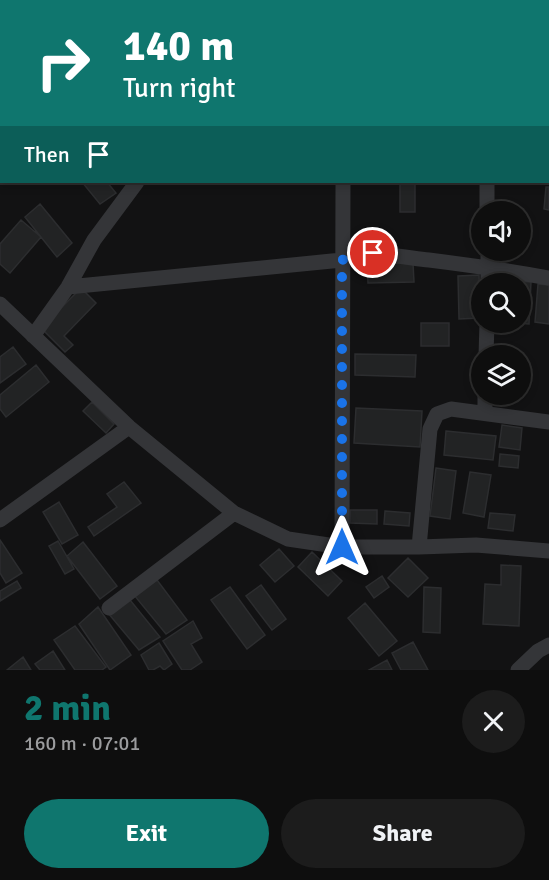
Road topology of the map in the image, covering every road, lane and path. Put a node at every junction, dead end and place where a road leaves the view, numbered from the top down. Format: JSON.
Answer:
{"nodes":[{"id":1,"x":136,"y":183,"type":"edge"},
{"id":2,"x":343,"y":183,"type":"edge"},
{"id":3,"x":487,"y":183,"type":"edge"},
{"id":4,"x":487,"y":201,"type":"edge"},
{"id":5,"x":342,"y":260,"type":"junction"},
{"id":6,"x":488,"y":261,"type":"edge"},
{"id":7,"x":488,"y":268,"type":"junction"},
{"id":8,"x":488,"y":273,"type":"edge"},
{"id":9,"x":549,"y":278,"type":"edge"},
{"id":10,"x":68,"y":287,"type":"junction"},
{"id":11,"x":0,"y":304,"type":"edge"},
{"id":12,"x":33,"y":336,"type":"junction"},
{"id":13,"x":485,"y":405,"type":"edge"},
{"id":14,"x":485,"y":413,"type":"junction"},
{"id":15,"x":549,"y":422,"type":"edge"},
{"id":16,"x":129,"y":427,"type":"junction"},
{"id":17,"x":234,"y":513,"type":"junction"},
{"id":18,"x":0,"y":520,"type":"edge"},
{"id":19,"x":342,"y":547,"type":"junction"},
{"id":20,"x":419,"y":547,"type":"junction"},
{"id":21,"x":549,"y":551,"type":"edge"},
{"id":22,"x":109,"y":608,"type":"dead end"},
{"id":23,"x":549,"y":645,"type":"edge"},
{"id":24,"x":518,"y":670,"type":"edge"}],
"edges":[{"from":1,"to":10,"type":"street"},
{"from":2,"to":5,"type":"street"},
{"from":3,"to":4,"type":"street"},
{"from":5,"to":7,"type":"street"},
{"from":5,"to":10,"type":"street"},
{"from":5,"to":19,"type":"street"},
{"from":6,"to":7,"type":"street"},
{"from":7,"to":8,"type":"street"},
{"from":7,"to":9,"type":"street"},
{"from":10,"to":12,"type":"street"},
{"from":11,"to":12,"type":"street"},
{"from":12,"to":16,"type":"street"},
{"from":13,"to":14,"type":"street"},
{"from":14,"to":15,"type":"street"},
{"from":14,"to":20,"type":"street"},
{"from":16,"to":17,"type":"street"},
{"from":16,"to":18,"type":"street"},
{"from":17,"to":19,"type":"street"},
{"from":17,"to":22,"type":"street"},
{"from":19,"to":20,"type":"street"},
{"from":20,"to":21,"type":"street"},
{"from":23,"to":24,"type":"street"}]}
